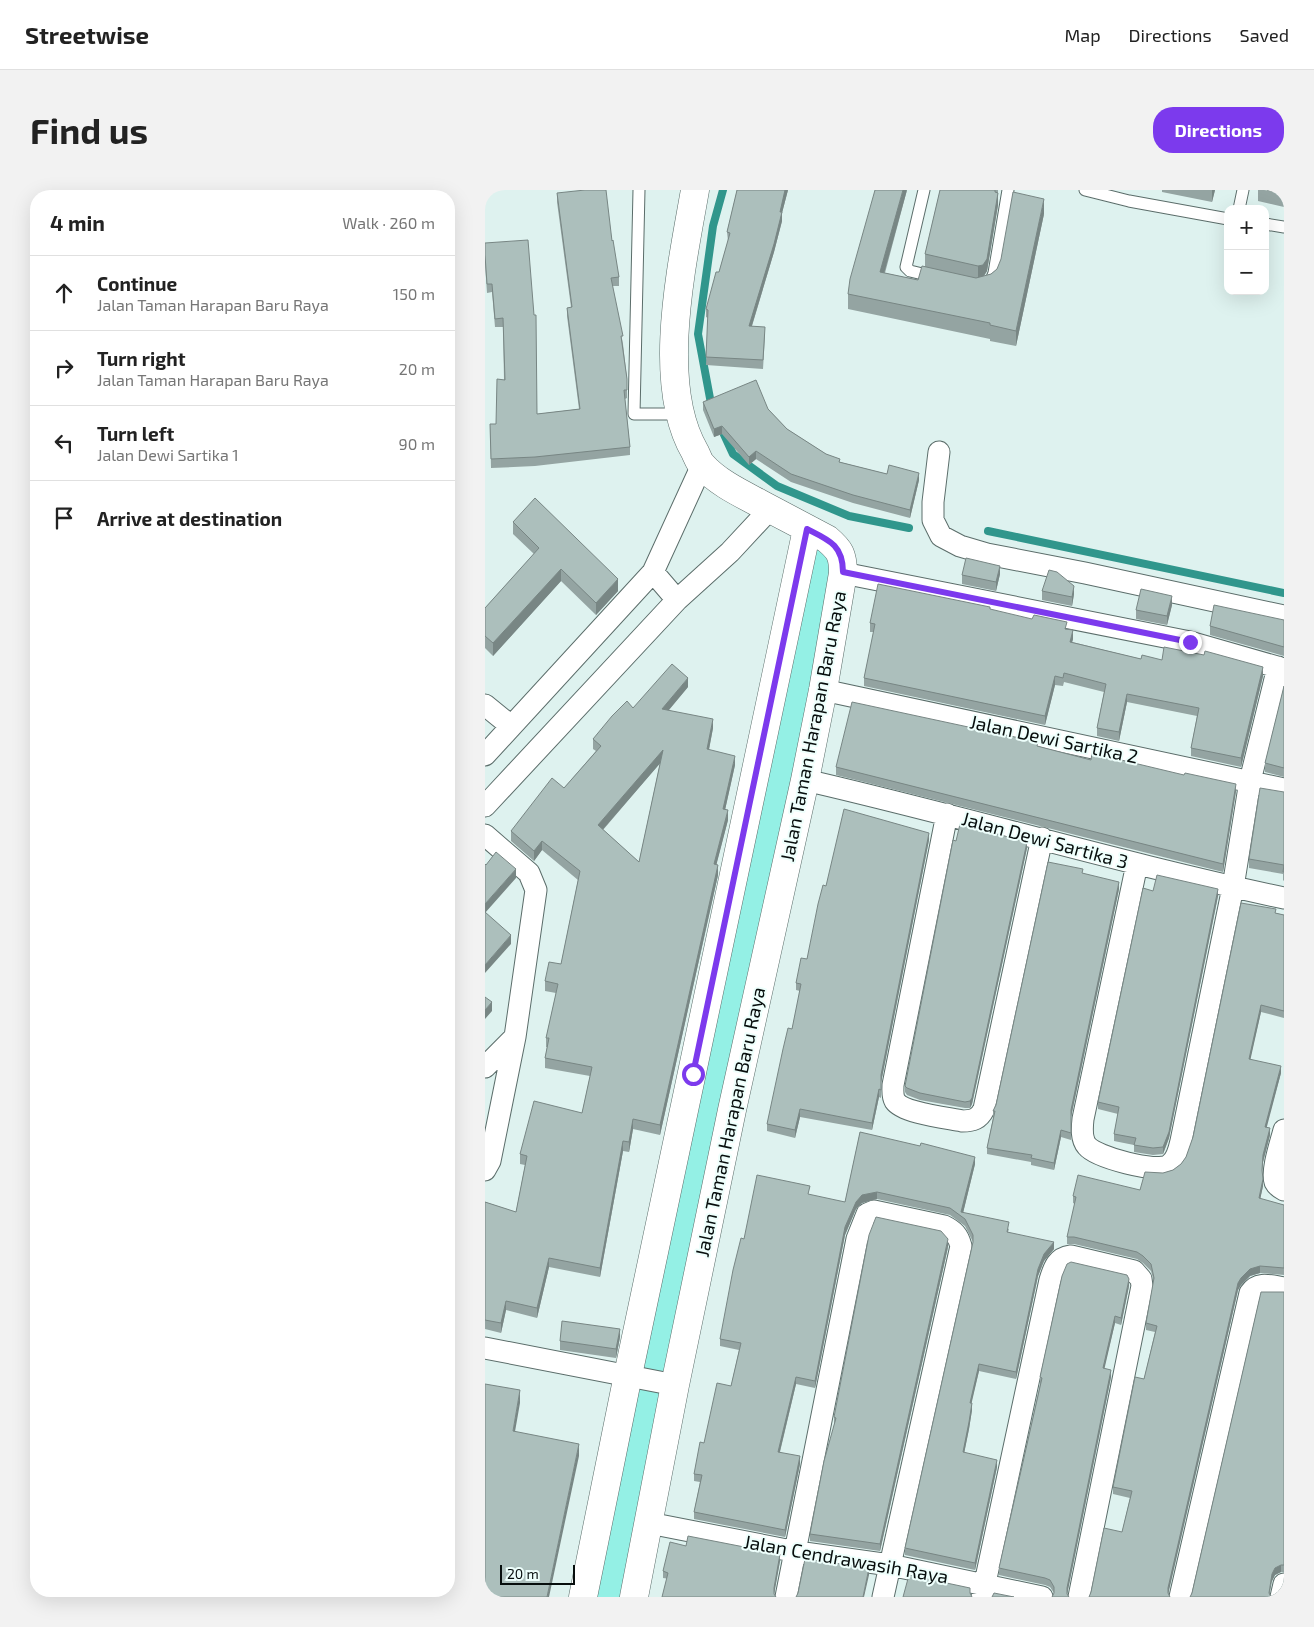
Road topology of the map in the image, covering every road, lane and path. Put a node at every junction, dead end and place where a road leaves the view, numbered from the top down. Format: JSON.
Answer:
{"nodes":[{"id":1,"x":639,"y":190,"type":"edge"},
{"id":2,"x":694,"y":190,"type":"edge"},
{"id":3,"x":925,"y":190,"type":"edge"},
{"id":4,"x":1008,"y":190,"type":"edge"},
{"id":5,"x":1085,"y":190,"type":"edge"},
{"id":6,"x":1243,"y":190,"type":"edge"},
{"id":7,"x":1130,"y":195,"type":"edge"},
{"id":8,"x":1240,"y":205,"type":"edge"},
{"id":9,"x":1224,"y":218,"type":"edge"},
{"id":10,"x":1269,"y":225,"type":"edge"},
{"id":11,"x":1284,"y":227,"type":"edge"},
{"id":12,"x":944,"y":278,"type":"edge"},
{"id":13,"x":978,"y":286,"type":"edge"},
{"id":14,"x":681,"y":414,"type":"junction"},
{"id":15,"x":939,"y":452,"type":"dead end"},
{"id":16,"x":702,"y":465,"type":"junction"},
{"id":17,"x":770,"y":509,"type":"junction"},
{"id":18,"x":807,"y":529,"type":"junction"},
{"id":19,"x":653,"y":572,"type":"junction"},
{"id":20,"x":843,"y":572,"type":"junction"},
{"id":21,"x":677,"y":600,"type":"junction"},
{"id":22,"x":1284,"y":616,"type":"edge"},
{"id":23,"x":1281,"y":668,"type":"edge"},
{"id":24,"x":823,"y":690,"type":"junction"},
{"id":25,"x":485,"y":706,"type":"edge"},
{"id":26,"x":511,"y":726,"type":"junction"},
{"id":27,"x":485,"y":755,"type":"edge"},
{"id":28,"x":805,"y":780,"type":"junction"},
{"id":29,"x":1251,"y":781,"type":"junction"},
{"id":30,"x":1284,"y":789,"type":"edge"},
{"id":31,"x":485,"y":806,"type":"edge"},
{"id":32,"x":947,"y":814,"type":"junction"},
{"id":33,"x":485,"y":835,"type":"edge"},
{"id":34,"x":1042,"y":838,"type":"junction"},
{"id":35,"x":1137,"y":864,"type":"junction"},
{"id":36,"x":1233,"y":887,"type":"junction"},
{"id":37,"x":1284,"y":898,"type":"edge"},
{"id":38,"x":515,"y":1036,"type":"junction"},
{"id":39,"x":485,"y":1067,"type":"edge"},
{"id":40,"x":1284,"y":1130,"type":"edge"},
{"id":41,"x":485,"y":1170,"type":"edge"},
{"id":42,"x":1284,"y":1190,"type":"edge"},
{"id":43,"x":1284,"y":1288,"type":"edge"},
{"id":44,"x":485,"y":1348,"type":"edge"},
{"id":45,"x":628,"y":1374,"type":"junction"},
{"id":46,"x":675,"y":1384,"type":"junction"},
{"id":47,"x":649,"y":1523,"type":"junction"},
{"id":48,"x":797,"y":1552,"type":"junction"},
{"id":49,"x":889,"y":1566,"type":"junction"},
{"id":50,"x":1284,"y":1584,"type":"edge"},
{"id":51,"x":983,"y":1591,"type":"edge"},
{"id":52,"x":583,"y":1597,"type":"edge"},
{"id":53,"x":634,"y":1597,"type":"edge"},
{"id":54,"x":786,"y":1597,"type":"edge"},
{"id":55,"x":883,"y":1597,"type":"edge"},
{"id":56,"x":1042,"y":1597,"type":"edge"},
{"id":57,"x":1079,"y":1597,"type":"edge"},
{"id":58,"x":1180,"y":1597,"type":"edge"},
{"id":59,"x":1281,"y":1597,"type":"edge"}],
"edges":[{"from":1,"to":14,"type":"lane"},
{"from":2,"to":14,"type":"street"},
{"from":3,"to":12,"type":"lane"},
{"from":4,"to":13,"type":"lane"},
{"from":5,"to":7,"type":"lane"},
{"from":6,"to":8,"type":"lane"},
{"from":7,"to":9,"type":"lane"},
{"from":10,"to":11,"type":"lane"},
{"from":14,"to":16,"type":"street"},
{"from":15,"to":22,"type":"street"},
{"from":16,"to":17,"type":"street","name":"Jalan Taman Harapan Baru Raya"},
{"from":16,"to":19,"type":"street"},
{"from":17,"to":18,"type":"street","name":"Jalan Taman Harapan Baru Raya"},
{"from":17,"to":21,"type":"street"},
{"from":18,"to":20,"type":"street","name":"Jalan Taman Harapan Baru Raya"},
{"from":18,"to":45,"type":"street"},
{"from":19,"to":21,"type":"street"},
{"from":19,"to":26,"type":"street"},
{"from":20,"to":23,"type":"street"},
{"from":20,"to":24,"type":"street","name":"Jalan Taman Harapan Baru Raya"},
{"from":21,"to":31,"type":"street"},
{"from":23,"to":29,"type":"street"},
{"from":24,"to":28,"type":"street","name":"Jalan Taman Harapan Baru Raya"},
{"from":24,"to":29,"type":"street","name":"Jalan Dewi Sartika 2"},
{"from":25,"to":26,"type":"street"},
{"from":26,"to":27,"type":"street"},
{"from":28,"to":32,"type":"street","name":"Jalan Dewi Sartika 3"},
{"from":28,"to":46,"type":"street","name":"Jalan Taman Harapan Baru Raya"},
{"from":29,"to":30,"type":"street","name":"Jalan Dewi Sartika 2"},
{"from":29,"to":36,"type":"street"},
{"from":32,"to":34,"type":"street","name":"Jalan Dewi Sartika 3"},
{"from":32,"to":34,"type":"street"},
{"from":33,"to":38,"type":"street"},
{"from":34,"to":35,"type":"street","name":"Jalan Dewi Sartika 3"},
{"from":35,"to":36,"type":"street","name":"Jalan Dewi Sartika 3"},
{"from":35,"to":36,"type":"street"},
{"from":36,"to":37,"type":"street","name":"Jalan Dewi Sartika 3"},
{"from":38,"to":39,"type":"street"},
{"from":38,"to":41,"type":"street"},
{"from":40,"to":42,"type":"street"},
{"from":43,"to":58,"type":"street"},
{"from":44,"to":45,"type":"street"},
{"from":45,"to":46,"type":"street"},
{"from":45,"to":52,"type":"street"},
{"from":46,"to":47,"type":"street","name":"Jalan Taman Harapan Baru Raya"},
{"from":47,"to":48,"type":"street","name":"Jalan Cendrawasih Raya"},
{"from":47,"to":53,"type":"street","name":"Jalan Taman Harapan Baru Raya"},
{"from":48,"to":49,"type":"street","name":"Jalan Cendrawasih Raya"},
{"from":48,"to":49,"type":"street"},
{"from":48,"to":54,"type":"street"},
{"from":49,"to":51,"type":"street","name":"Jalan Cendrawasih Raya"},
{"from":49,"to":55,"type":"street"},
{"from":50,"to":59,"type":"street"},
{"from":51,"to":56,"type":"street","name":"Jalan Cendrawasih Raya"},
{"from":51,"to":57,"type":"street"}]}
